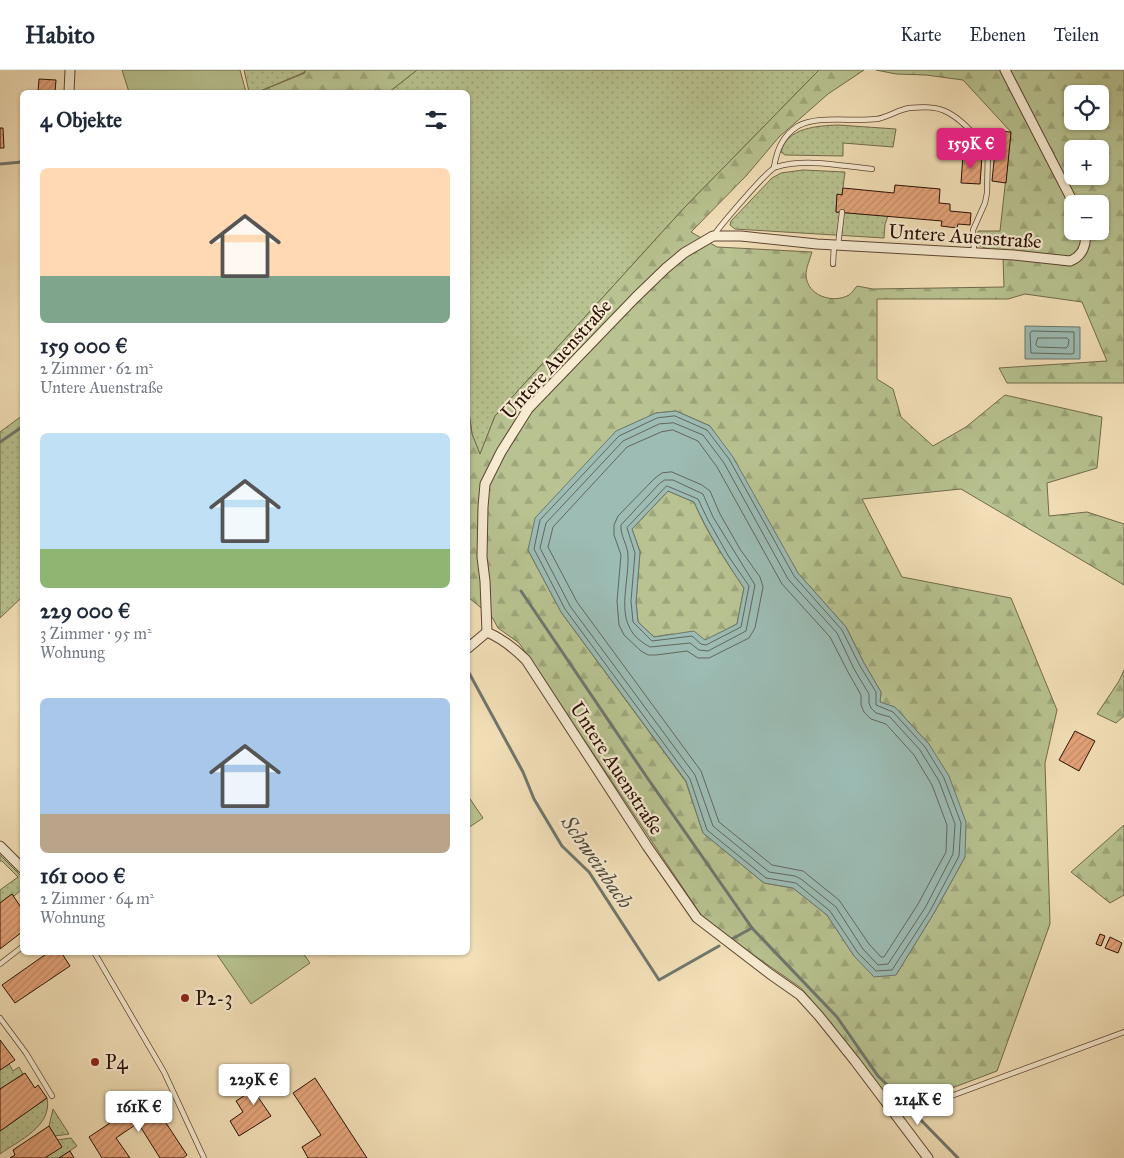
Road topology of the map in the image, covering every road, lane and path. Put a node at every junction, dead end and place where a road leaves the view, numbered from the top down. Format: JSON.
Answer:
{"nodes":[{"id":1,"x":70,"y":70,"type":"edge"},
{"id":2,"x":1005,"y":70,"type":"edge"},
{"id":3,"x":70,"y":90,"type":"edge"},
{"id":4,"x":774,"y":167,"type":"junction"},
{"id":5,"x":872,"y":169,"type":"dead end"},
{"id":6,"x":1069,"y":195,"type":"edge"},
{"id":7,"x":842,"y":212,"type":"dead end"},
{"id":8,"x":714,"y":236,"type":"junction"},
{"id":9,"x":1086,"y":240,"type":"edge"},
{"id":10,"x":836,"y":245,"type":"junction"},
{"id":11,"x":974,"y":253,"type":"junction"},
{"id":12,"x":833,"y":264,"type":"dead end"},
{"id":13,"x":487,"y":632,"type":"junction"},
{"id":14,"x":470,"y":646,"type":"edge"},
{"id":15,"x":0,"y":846,"type":"edge"},
{"id":16,"x":20,"y":866,"type":"edge"},
{"id":17,"x":20,"y":949,"type":"edge"},
{"id":18,"x":96,"y":955,"type":"edge"},
{"id":19,"x":0,"y":964,"type":"edge"},
{"id":20,"x":0,"y":1018,"type":"edge"},
{"id":21,"x":1124,"y":1032,"type":"edge"},
{"id":22,"x":52,"y":1096,"type":"dead end"},
{"id":23,"x":890,"y":1109,"type":"junction"},
{"id":24,"x":204,"y":1158,"type":"edge"},
{"id":25,"x":928,"y":1158,"type":"edge"}],
"edges":[{"from":1,"to":3,"type":"street"},
{"from":2,"to":6,"type":"street"},
{"from":4,"to":5,"type":"lane"},
{"from":4,"to":8,"type":"lane"},
{"from":4,"to":11,"type":"lane"},
{"from":7,"to":10,"type":"lane"},
{"from":8,"to":10,"type":"street","name":"Untere Auenstraße"},
{"from":8,"to":13,"type":"street","name":"Untere Auenstraße"},
{"from":9,"to":11,"type":"street","name":"Untere Auenstraße"},
{"from":10,"to":11,"type":"street","name":"Untere Auenstraße"},
{"from":10,"to":12,"type":"lane"},
{"from":13,"to":14,"type":"street"},
{"from":13,"to":23,"type":"street","name":"Untere Auenstraße"},
{"from":15,"to":16,"type":"street"},
{"from":17,"to":19,"type":"lane"},
{"from":18,"to":24,"type":"lane"},
{"from":20,"to":22,"type":"lane"},
{"from":21,"to":23,"type":"lane"},
{"from":23,"to":25,"type":"street","name":"Untere Auenstraße"}]}
